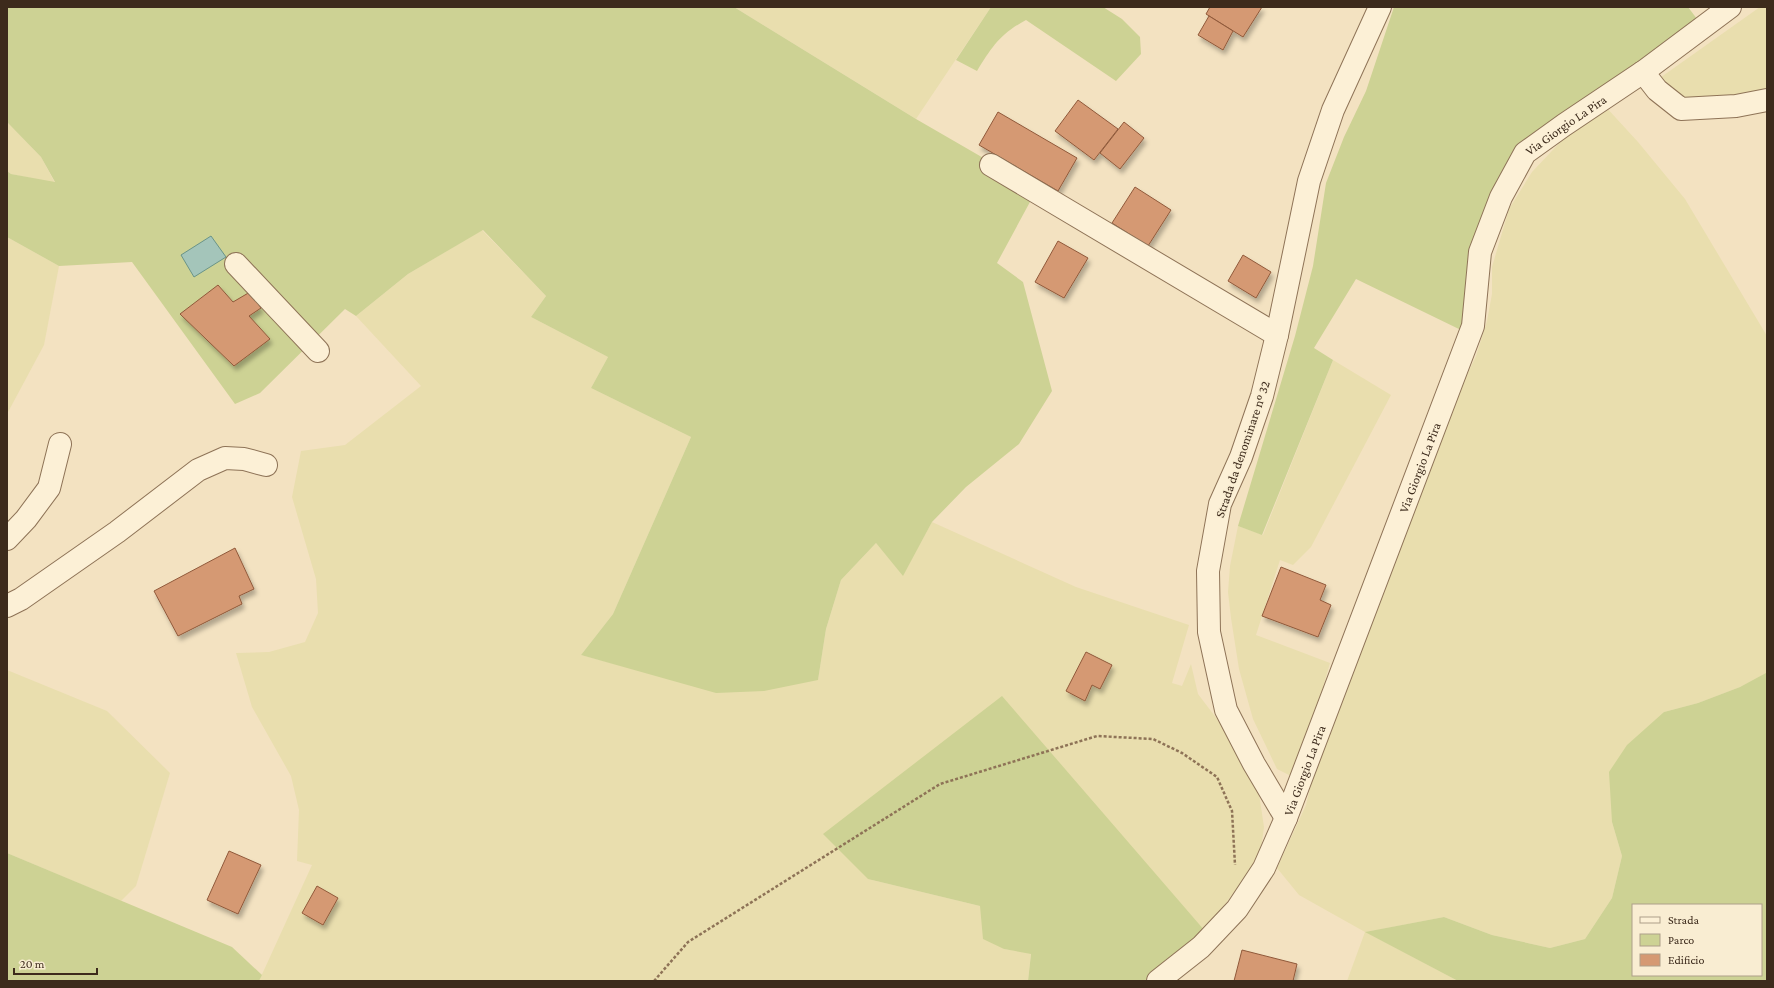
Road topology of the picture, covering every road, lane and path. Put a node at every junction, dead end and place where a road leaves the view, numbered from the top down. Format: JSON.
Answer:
{"nodes":[{"id":1,"x":1380,"y":7,"type":"edge"},
{"id":2,"x":1730,"y":7,"type":"edge"},
{"id":3,"x":1643,"y":72,"type":"junction"},
{"id":4,"x":1767,"y":100,"type":"edge"},
{"id":5,"x":991,"y":165,"type":"dead end"},
{"id":6,"x":236,"y":264,"type":"dead end"},
{"id":7,"x":1277,"y":335,"type":"junction"},
{"id":8,"x":318,"y":350,"type":"dead end"},
{"id":9,"x":60,"y":444,"type":"dead end"},
{"id":10,"x":266,"y":465,"type":"dead end"},
{"id":11,"x":7,"y":539,"type":"edge"},
{"id":12,"x":7,"y":606,"type":"edge"},
{"id":13,"x":1286,"y":818,"type":"junction"},
{"id":14,"x":1237,"y":909,"type":"junction"},
{"id":15,"x":654,"y":981,"type":"edge"},
{"id":16,"x":1158,"y":981,"type":"edge"}],
"edges":[{"from":1,"to":7,"type":"street","name":"Strada da denominare nº 32"},
{"from":2,"to":3,"type":"street","name":"Via Giorgio La Pira"},
{"from":3,"to":4,"type":"street"},
{"from":3,"to":13,"type":"street","name":"Via Giorgio La Pira"},
{"from":5,"to":7,"type":"street"},
{"from":6,"to":8,"type":"street"},
{"from":7,"to":13,"type":"street","name":"Strada da denominare nº 32"},
{"from":9,"to":11,"type":"street"},
{"from":10,"to":12,"type":"street"},
{"from":13,"to":14,"type":"street","name":"Via Giorgio La Pira"},
{"from":14,"to":15,"type":"path"},
{"from":14,"to":16,"type":"street","name":"Via Giorgio La Pira"}]}
